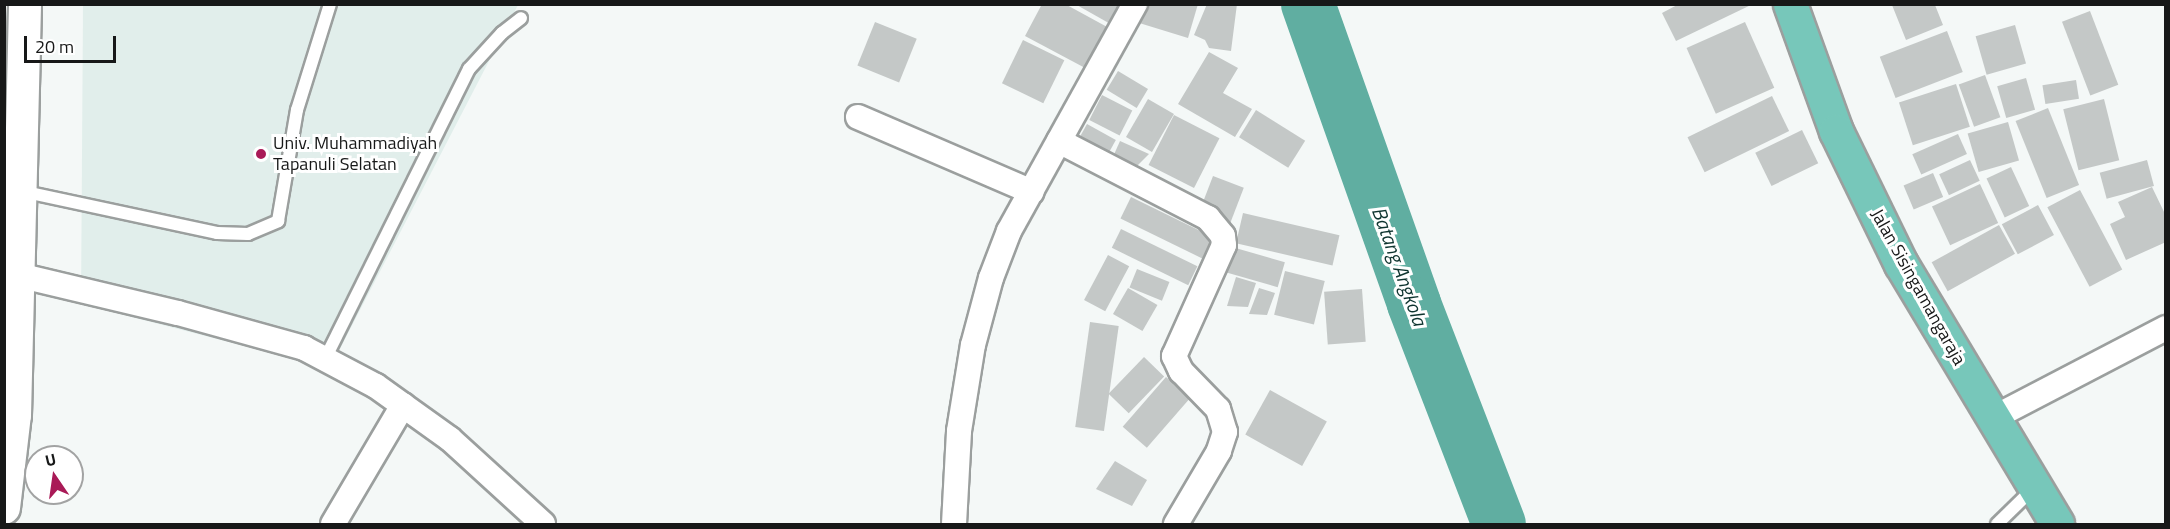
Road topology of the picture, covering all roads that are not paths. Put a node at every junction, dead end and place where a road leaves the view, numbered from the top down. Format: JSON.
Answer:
{"nodes":[{"id":1,"x":25,"y":4,"type":"edge"},
{"id":2,"x":330,"y":4,"type":"edge"},
{"id":3,"x":1135,"y":4,"type":"edge"},
{"id":4,"x":1790,"y":4,"type":"edge"},
{"id":5,"x":521,"y":18,"type":"dead end"},
{"id":6,"x":858,"y":117,"type":"dead end"},
{"id":7,"x":1059,"y":141,"type":"junction"},
{"id":8,"x":20,"y":190,"type":"junction"},
{"id":9,"x":1032,"y":192,"type":"junction"},
{"id":10,"x":18,"y":275,"type":"junction"},
{"id":11,"x":2166,"y":328,"type":"edge"},
{"id":12,"x":325,"y":358,"type":"junction"},
{"id":13,"x":403,"y":405,"type":"junction"},
{"id":14,"x":1993,"y":418,"type":"junction"},
{"id":15,"x":2035,"y":487,"type":"junction"},
{"id":16,"x":4,"y":508,"type":"edge"},
{"id":17,"x":333,"y":525,"type":"edge"},
{"id":18,"x":543,"y":525,"type":"edge"},
{"id":19,"x":954,"y":525,"type":"edge"},
{"id":20,"x":1176,"y":525,"type":"edge"},
{"id":21,"x":1997,"y":525,"type":"edge"},
{"id":22,"x":2057,"y":525,"type":"edge"}],
"edges":[{"from":1,"to":8,"type":"street"},
{"from":2,"to":8,"type":"lane"},
{"from":3,"to":7,"type":"street"},
{"from":4,"to":14,"type":"highway","name":"Jalan Sisingamangaraja"},
{"from":5,"to":12,"type":"lane"},
{"from":6,"to":9,"type":"street"},
{"from":7,"to":9,"type":"street"},
{"from":7,"to":20,"type":"street"},
{"from":8,"to":10,"type":"street"},
{"from":9,"to":19,"type":"street"},
{"from":10,"to":12,"type":"street"},
{"from":10,"to":16,"type":"street"},
{"from":11,"to":14,"type":"street"},
{"from":12,"to":13,"type":"street"},
{"from":13,"to":17,"type":"street"},
{"from":13,"to":18,"type":"street"},
{"from":14,"to":15,"type":"highway","name":"Jalan Sisingamangaraja"},
{"from":15,"to":21,"type":"lane"},
{"from":15,"to":22,"type":"highway","name":"Jalan Sisingamangaraja"}]}
